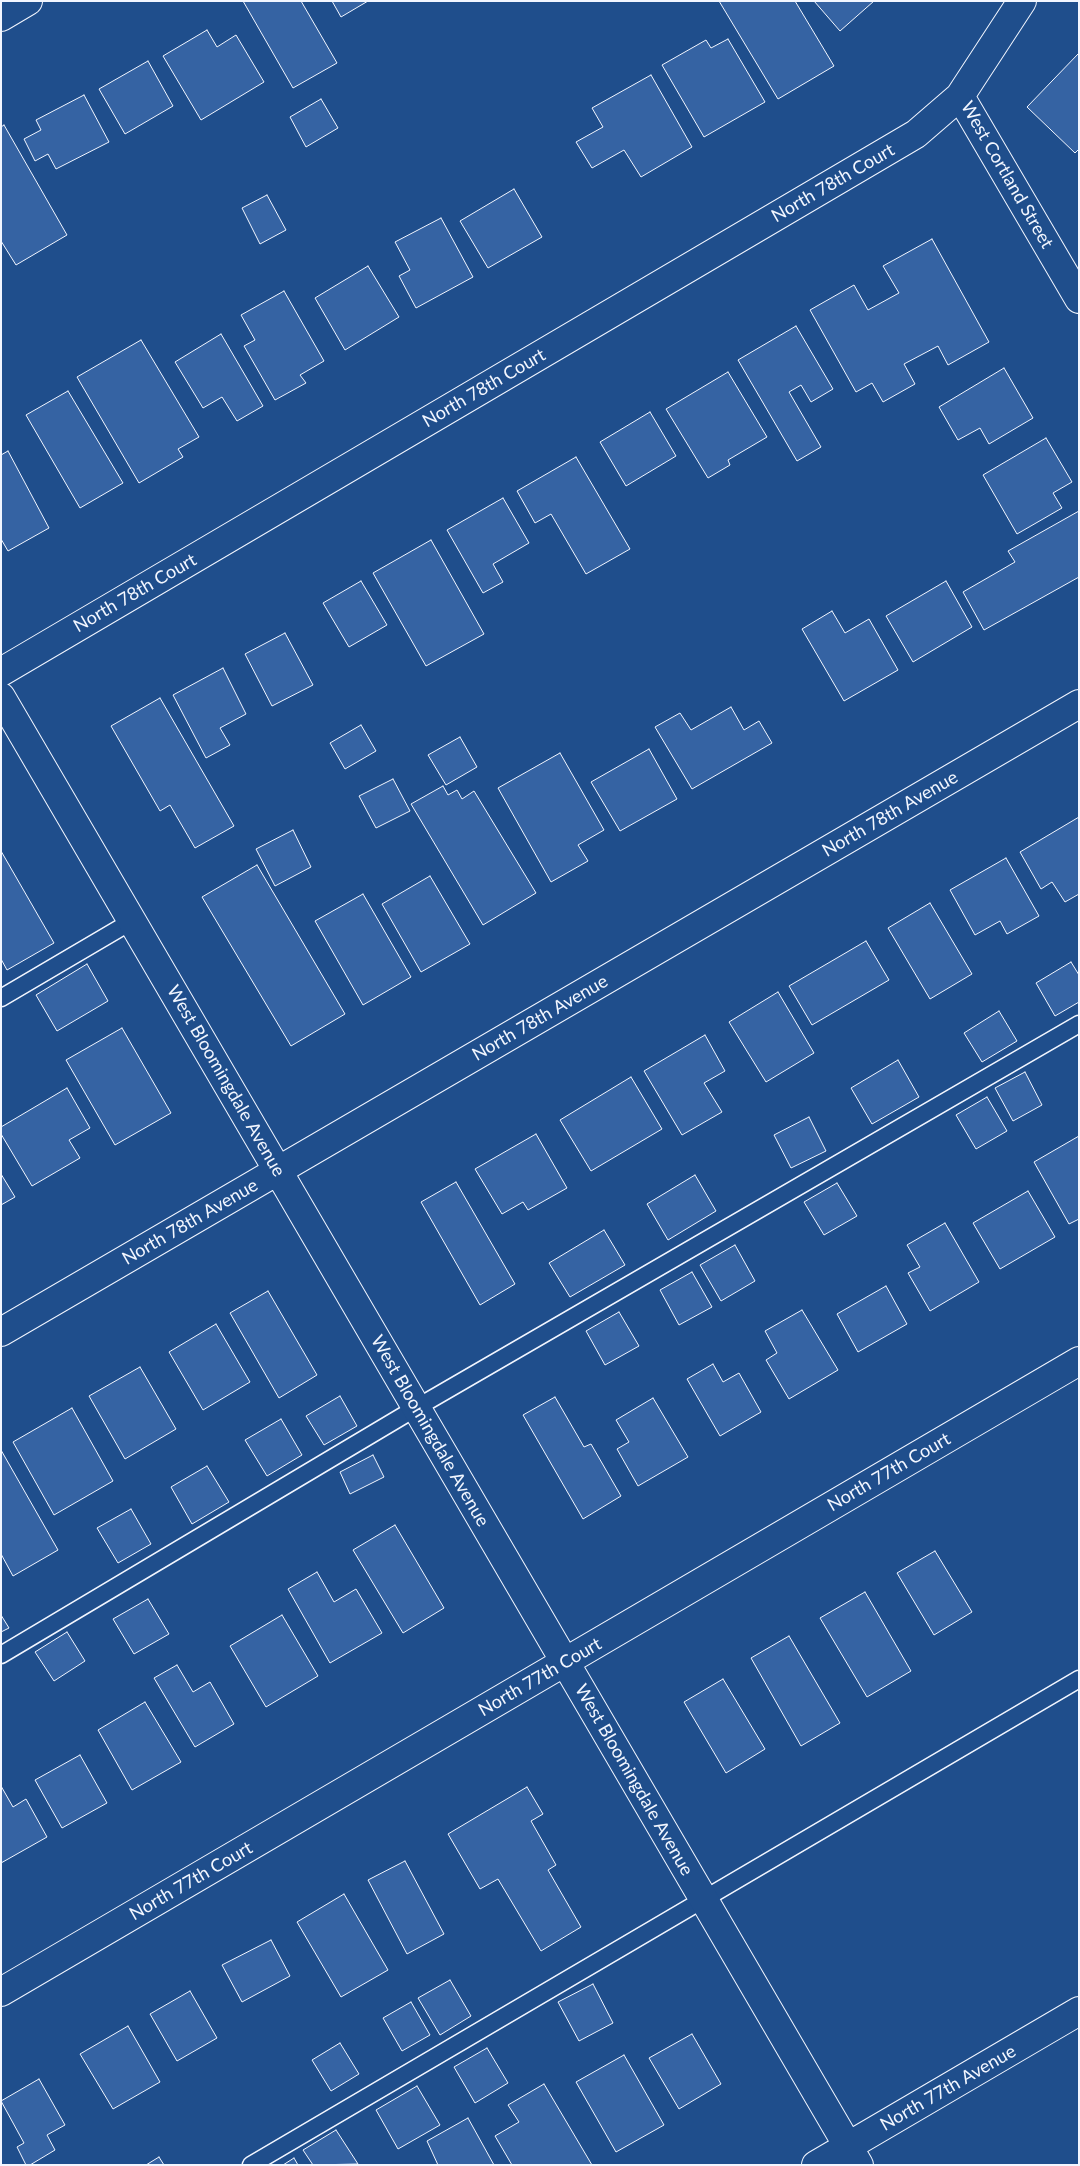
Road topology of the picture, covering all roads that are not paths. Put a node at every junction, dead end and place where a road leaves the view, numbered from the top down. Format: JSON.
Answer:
{"nodes":[{"id":1,"x":28,"y":1,"type":"edge"},
{"id":2,"x":1022,"y":1,"type":"edge"},
{"id":3,"x":1,"y":16,"type":"edge"},
{"id":4,"x":960,"y":96,"type":"junction"},
{"id":5,"x":1079,"y":299,"type":"edge"},
{"id":6,"x":1,"y":672,"type":"edge"},
{"id":7,"x":1,"y":696,"type":"edge"},
{"id":8,"x":1079,"y":704,"type":"edge"},
{"id":9,"x":132,"y":921,"type":"junction"},
{"id":10,"x":1,"y":998,"type":"edge"},
{"id":11,"x":1079,"y":1024,"type":"edge"},
{"id":12,"x":278,"y":1171,"type":"junction"},
{"id":13,"x":1,"y":1332,"type":"edge"},
{"id":14,"x":1079,"y":1361,"type":"edge"},
{"id":15,"x":416,"y":1408,"type":"junction"},
{"id":16,"x":1,"y":1655,"type":"edge"},
{"id":17,"x":565,"y":1662,"type":"junction"},
{"id":18,"x":1079,"y":1679,"type":"edge"},
{"id":19,"x":704,"y":1900,"type":"junction"},
{"id":20,"x":1,"y":1992,"type":"edge"},
{"id":21,"x":1079,"y":2011,"type":"edge"},
{"id":22,"x":854,"y":2156,"type":"edge"},
{"id":23,"x":251,"y":2165,"type":"edge"},
{"id":24,"x":816,"y":2165,"type":"edge"}],
"edges":[{"from":1,"to":3,"type":"street"},
{"from":2,"to":4,"type":"street","name":"West Cortland Street"},
{"from":4,"to":5,"type":"street","name":"West Cortland Street"},
{"from":4,"to":6,"type":"street","name":"North 78th Court"},
{"from":7,"to":9,"type":"street","name":"West Bloomingdale Avenue"},
{"from":8,"to":12,"type":"street","name":"North 78th Avenue"},
{"from":9,"to":10,"type":"lane"},
{"from":9,"to":12,"type":"street","name":"West Bloomingdale Avenue"},
{"from":11,"to":15,"type":"lane"},
{"from":12,"to":13,"type":"street","name":"North 78th Avenue"},
{"from":12,"to":15,"type":"street","name":"West Bloomingdale Avenue"},
{"from":14,"to":17,"type":"street","name":"North 77th Court"},
{"from":15,"to":16,"type":"lane"},
{"from":15,"to":17,"type":"street","name":"West Bloomingdale Avenue"},
{"from":17,"to":19,"type":"street","name":"West Bloomingdale Avenue"},
{"from":17,"to":20,"type":"street","name":"North 77th Court"},
{"from":18,"to":19,"type":"lane"},
{"from":19,"to":22,"type":"street","name":"West Bloomingdale Avenue"},
{"from":19,"to":23,"type":"lane"},
{"from":21,"to":22,"type":"street","name":"North 77th Avenue"},
{"from":22,"to":24,"type":"street","name":"North 77th Avenue"}]}
